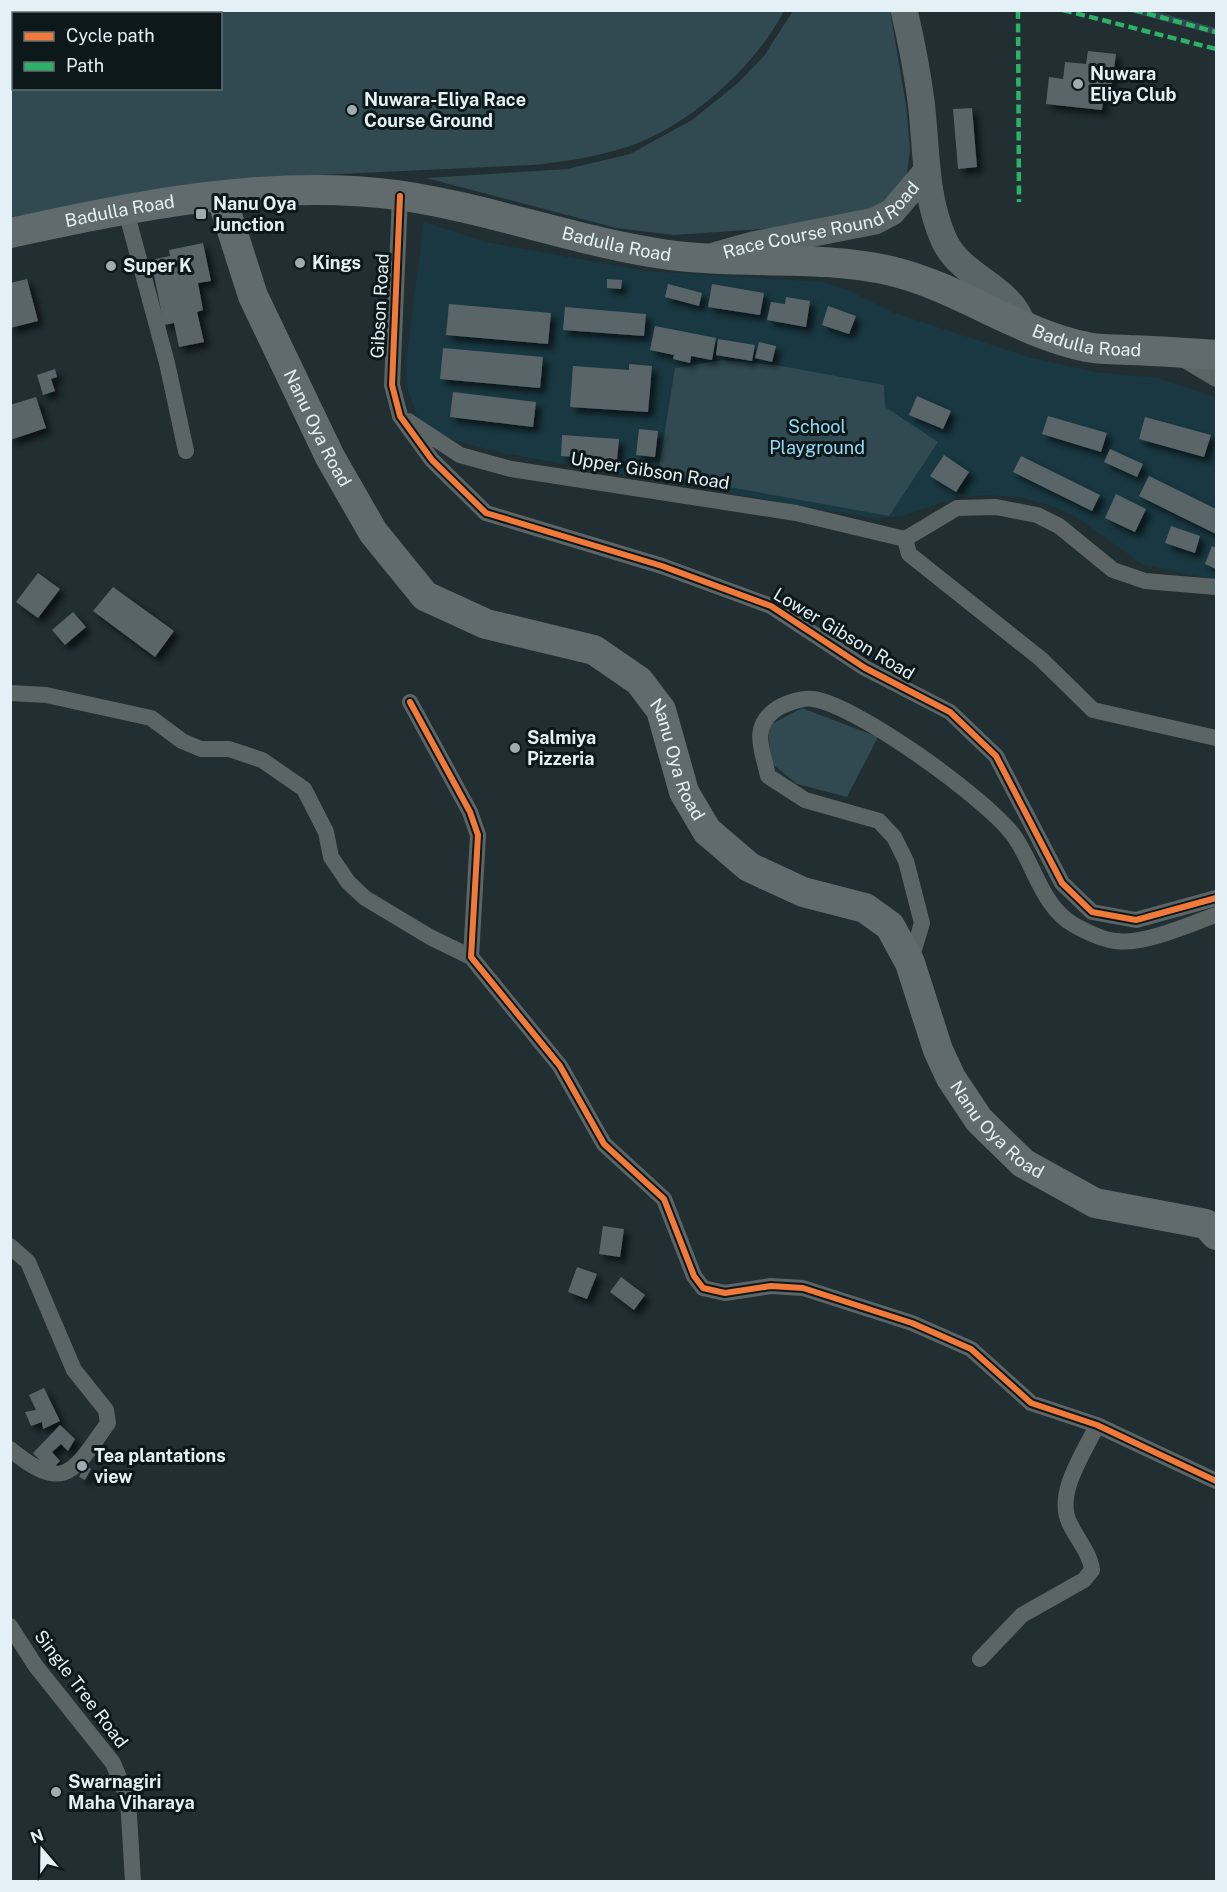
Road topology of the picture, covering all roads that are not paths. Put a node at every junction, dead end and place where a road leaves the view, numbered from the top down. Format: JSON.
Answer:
{"nodes":[{"id":1,"x":904,"y":10,"type":"edge"},
{"id":2,"x":926,"y":172,"type":"junction"},
{"id":3,"x":221,"y":196,"type":"junction"},
{"id":4,"x":400,"y":196,"type":"junction"},
{"id":5,"x":126,"y":211,"type":"junction"},
{"id":6,"x":10,"y":233,"type":"edge"},
{"id":7,"x":710,"y":257,"type":"junction"},
{"id":8,"x":1023,"y":326,"type":"junction"},
{"id":9,"x":1174,"y":352,"type":"junction"},
{"id":10,"x":1216,"y":355,"type":"edge"},
{"id":11,"x":1216,"y":378,"type":"edge"},
{"id":12,"x":400,"y":416,"type":"junction"},
{"id":13,"x":186,"y":451,"type":"dead end"},
{"id":14,"x":905,"y":539,"type":"junction"},
{"id":15,"x":1216,"y":586,"type":"edge"},
{"id":16,"x":10,"y":693,"type":"edge"},
{"id":17,"x":410,"y":702,"type":"dead end"},
{"id":18,"x":1216,"y":738,"type":"edge"},
{"id":19,"x":1216,"y":898,"type":"edge"},
{"id":20,"x":1216,"y":915,"type":"edge"},
{"id":21,"x":471,"y":957,"type":"junction"},
{"id":22,"x":910,"y":963,"type":"junction"},
{"id":23,"x":1216,"y":1235,"type":"edge"},
{"id":24,"x":10,"y":1246,"type":"edge"},
{"id":25,"x":1097,"y":1425,"type":"junction"},
{"id":26,"x":10,"y":1449,"type":"edge"},
{"id":27,"x":1216,"y":1481,"type":"edge"},
{"id":28,"x":10,"y":1626,"type":"edge"},
{"id":29,"x":980,"y":1659,"type":"dead end"},
{"id":30,"x":133,"y":1881,"type":"edge"}],
"edges":[{"from":1,"to":2,"type":"main road","name":"Race Course Round Road"},
{"from":2,"to":7,"type":"main road","name":"Race Course Round Road"},
{"from":2,"to":8,"type":"main road","name":"Race Course Round Road"},
{"from":3,"to":4,"type":"highway","name":"Badulla Road"},
{"from":3,"to":5,"type":"highway","name":"Badulla Road"},
{"from":3,"to":22,"type":"highway","name":"Nanu Oya Road"},
{"from":4,"to":7,"type":"highway","name":"Badulla Road"},
{"from":4,"to":12,"type":"street","name":"Gibson Road"},
{"from":5,"to":6,"type":"highway","name":"Badulla Road"},
{"from":5,"to":13,"type":"street"},
{"from":7,"to":8,"type":"highway","name":"Badulla Road"},
{"from":8,"to":9,"type":"highway","name":"Badulla Road"},
{"from":9,"to":10,"type":"highway","name":"Badulla Road"},
{"from":9,"to":11,"type":"street"},
{"from":12,"to":14,"type":"street","name":"Upper Gibson Road"},
{"from":12,"to":19,"type":"street","name":"Lower Gibson Road"},
{"from":14,"to":15,"type":"street"},
{"from":14,"to":18,"type":"street"},
{"from":16,"to":21,"type":"street"},
{"from":17,"to":21,"type":"street"},
{"from":20,"to":22,"type":"street"},
{"from":21,"to":25,"type":"street"},
{"from":22,"to":23,"type":"highway","name":"Nanu Oya Road"},
{"from":24,"to":26,"type":"street"},
{"from":25,"to":27,"type":"street"},
{"from":25,"to":29,"type":"street"},
{"from":28,"to":30,"type":"street","name":"Single Tree Road"}]}
